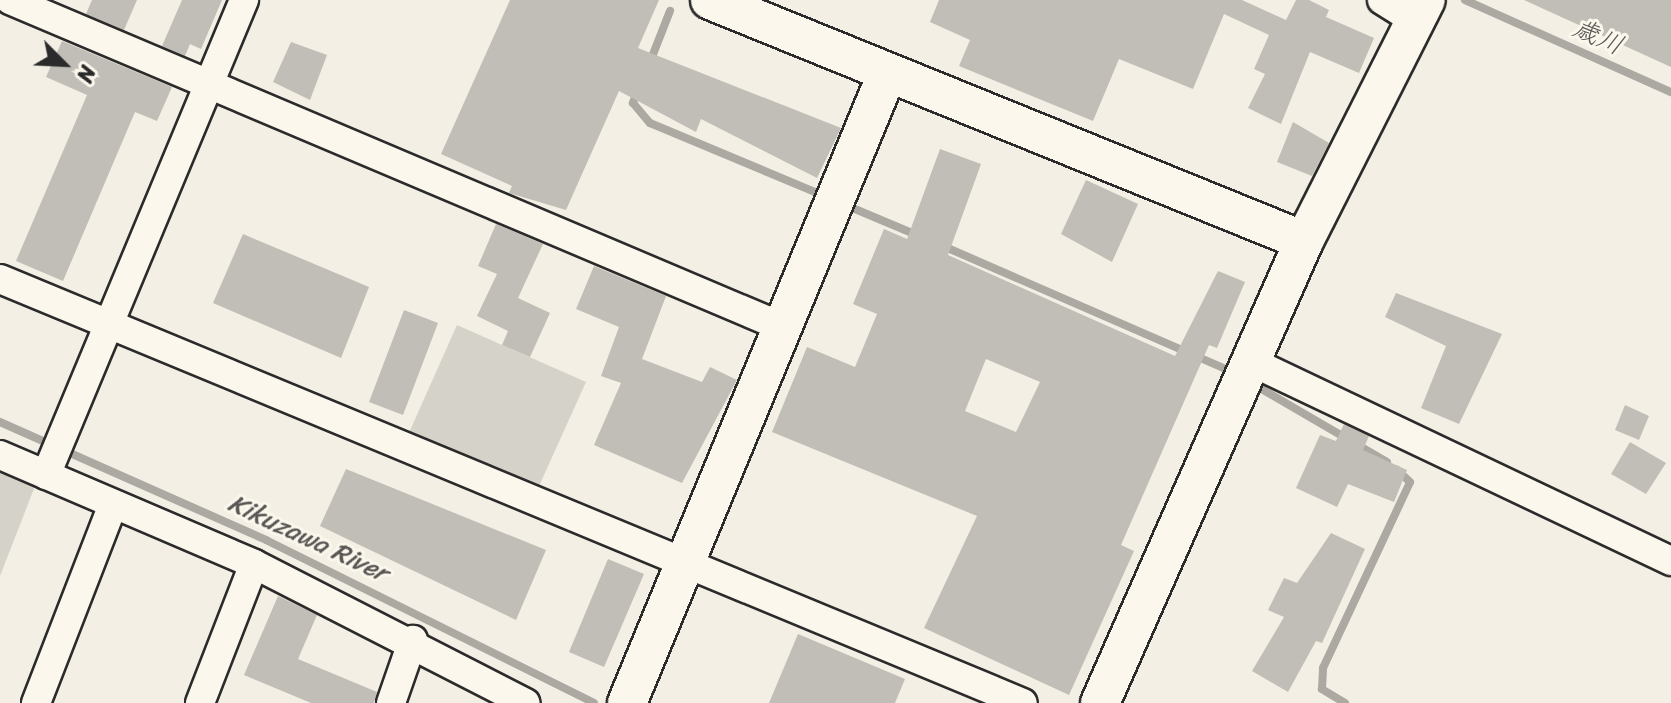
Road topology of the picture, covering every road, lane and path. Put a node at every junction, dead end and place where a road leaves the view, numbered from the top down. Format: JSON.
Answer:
{"nodes":[{"id":1,"x":10,"y":0,"type":"edge"},
{"id":2,"x":244,"y":0,"type":"edge"},
{"id":3,"x":710,"y":0,"type":"edge"},
{"id":4,"x":1382,"y":0,"type":"edge"},
{"id":5,"x":1421,"y":10,"type":"edge"},
{"id":6,"x":887,"y":74,"type":"junction"},
{"id":7,"x":211,"y":83,"type":"junction"},
{"id":8,"x":1304,"y":241,"type":"junction"},
{"id":9,"x":0,"y":279,"type":"edge"},
{"id":10,"x":111,"y":324,"type":"junction"},
{"id":11,"x":785,"y":328,"type":"junction"},
{"id":12,"x":1252,"y":362,"type":"junction"},
{"id":13,"x":0,"y":455,"type":"edge"},
{"id":14,"x":49,"y":469,"type":"junction"},
{"id":15,"x":113,"y":504,"type":"junction"},
{"id":16,"x":1671,"y":561,"type":"edge"},
{"id":17,"x":254,"y":564,"type":"junction"},
{"id":18,"x":686,"y":564,"type":"junction"},
{"id":19,"x":413,"y":640,"type":"junction"},
{"id":20,"x":36,"y":703,"type":"edge"},
{"id":21,"x":200,"y":703,"type":"edge"},
{"id":22,"x":391,"y":703,"type":"edge"},
{"id":23,"x":526,"y":703,"type":"edge"},
{"id":24,"x":627,"y":703,"type":"edge"},
{"id":25,"x":1023,"y":703,"type":"edge"},
{"id":26,"x":1100,"y":703,"type":"edge"}],
"edges":[{"from":1,"to":7,"type":"street"},
{"from":2,"to":7,"type":"street"},
{"from":3,"to":6,"type":"street"},
{"from":4,"to":5,"type":"street"},
{"from":5,"to":8,"type":"street"},
{"from":6,"to":8,"type":"street"},
{"from":6,"to":11,"type":"street"},
{"from":7,"to":10,"type":"street"},
{"from":7,"to":11,"type":"street"},
{"from":8,"to":12,"type":"street"},
{"from":9,"to":10,"type":"street"},
{"from":10,"to":14,"type":"street"},
{"from":10,"to":18,"type":"street"},
{"from":11,"to":18,"type":"street"},
{"from":12,"to":16,"type":"street"},
{"from":12,"to":26,"type":"street"},
{"from":13,"to":14,"type":"street"},
{"from":14,"to":15,"type":"street"},
{"from":15,"to":17,"type":"street"},
{"from":15,"to":20,"type":"street"},
{"from":17,"to":19,"type":"street"},
{"from":17,"to":21,"type":"street"},
{"from":18,"to":24,"type":"street"},
{"from":18,"to":25,"type":"street"},
{"from":19,"to":22,"type":"street"},
{"from":19,"to":23,"type":"street"}]}
